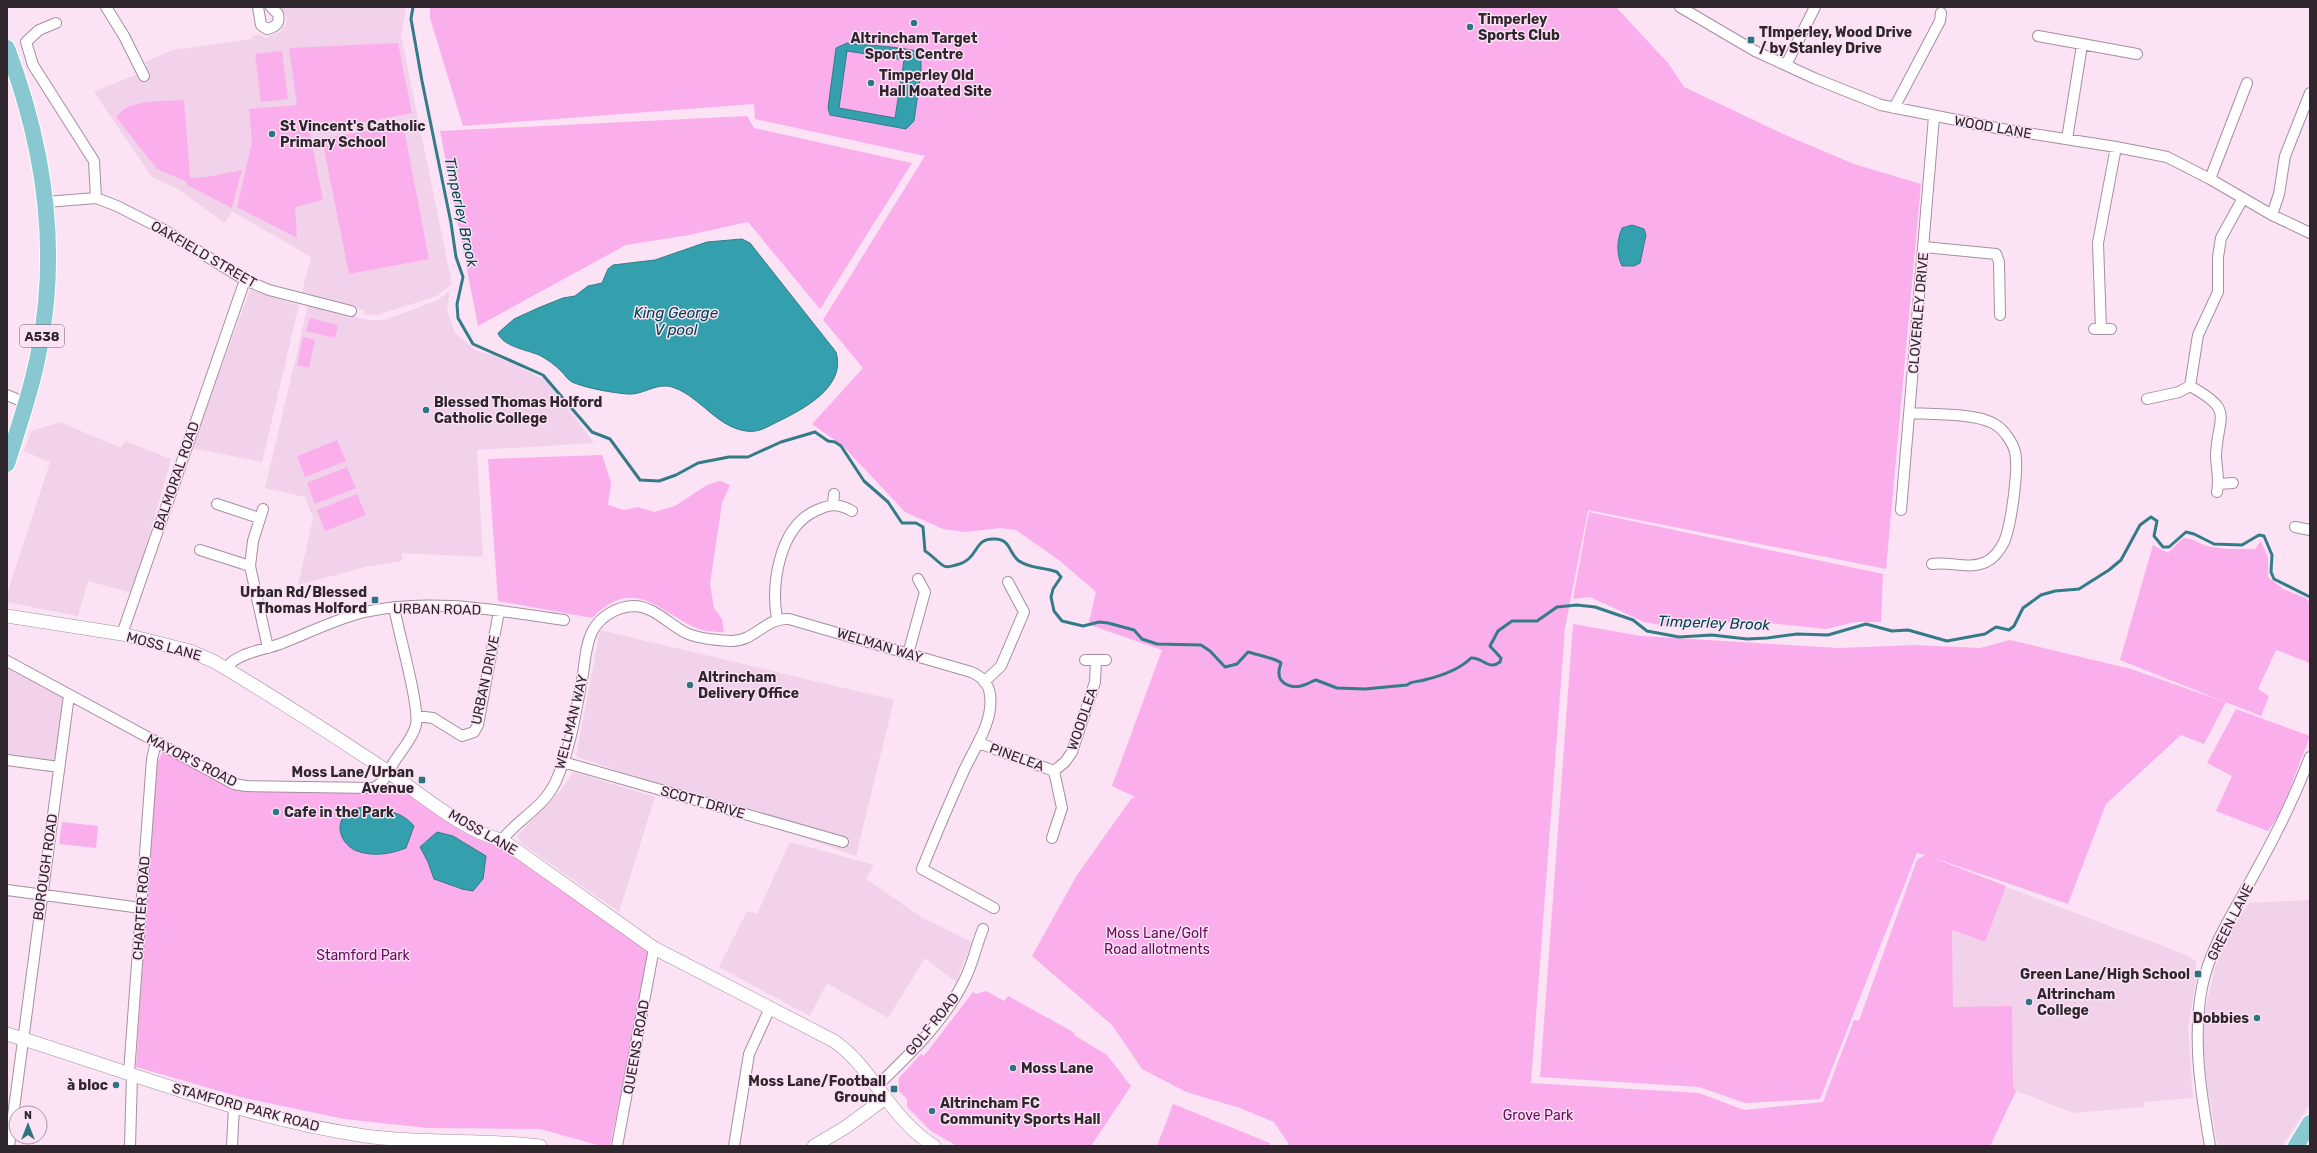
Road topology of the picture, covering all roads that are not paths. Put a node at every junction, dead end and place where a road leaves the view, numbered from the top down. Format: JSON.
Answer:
{"nodes":[{"id":1,"x":106,"y":7,"type":"edge"},
{"id":2,"x":258,"y":7,"type":"edge"},
{"id":3,"x":271,"y":7,"type":"edge"},
{"id":4,"x":1680,"y":7,"type":"edge"},
{"id":5,"x":1815,"y":7,"type":"edge"},
{"id":6,"x":1941,"y":13,"type":"dead end"},
{"id":7,"x":56,"y":23,"type":"dead end"},
{"id":8,"x":2038,"y":36,"type":"dead end"},
{"id":9,"x":2082,"y":45,"type":"junction"},
{"id":10,"x":7,"y":48,"type":"edge"},
{"id":11,"x":2137,"y":54,"type":"dead end"},
{"id":12,"x":1786,"y":65,"type":"junction"},
{"id":13,"x":144,"y":76,"type":"dead end"},
{"id":14,"x":2247,"y":83,"type":"dead end"},
{"id":15,"x":2309,"y":91,"type":"edge"},
{"id":16,"x":1894,"y":108,"type":"junction"},
{"id":17,"x":1934,"y":116,"type":"junction"},
{"id":18,"x":2067,"y":139,"type":"junction"},
{"id":19,"x":2116,"y":147,"type":"junction"},
{"id":20,"x":2210,"y":179,"type":"junction"},
{"id":21,"x":96,"y":198,"type":"junction"},
{"id":22,"x":2243,"y":198,"type":"junction"},
{"id":23,"x":46,"y":202,"type":"junction"},
{"id":24,"x":2272,"y":215,"type":"junction"},
{"id":25,"x":2310,"y":233,"type":"edge"},
{"id":26,"x":1924,"y":247,"type":"junction"},
{"id":27,"x":245,"y":280,"type":"junction"},
{"id":28,"x":351,"y":310,"type":"dead end"},
{"id":29,"x":2000,"y":315,"type":"dead end"},
{"id":30,"x":2102,"y":329,"type":"dead end"},
{"id":31,"x":2190,"y":386,"type":"junction"},
{"id":32,"x":7,"y":395,"type":"edge"},
{"id":33,"x":2147,"y":399,"type":"dead end"},
{"id":34,"x":26,"y":403,"type":"junction"},
{"id":35,"x":1909,"y":414,"type":"junction"},
{"id":36,"x":7,"y":464,"type":"edge"},
{"id":37,"x":2233,"y":483,"type":"dead end"},
{"id":38,"x":217,"y":504,"type":"dead end"},
{"id":39,"x":1901,"y":510,"type":"dead end"},
{"id":40,"x":852,"y":511,"type":"dead end"},
{"id":41,"x":2295,"y":527,"type":"dead end"},
{"id":42,"x":2310,"y":530,"type":"edge"},
{"id":43,"x":200,"y":550,"type":"dead end"},
{"id":44,"x":1932,"y":564,"type":"dead end"},
{"id":45,"x":250,"y":566,"type":"junction"},
{"id":46,"x":918,"y":579,"type":"dead end"},
{"id":47,"x":1008,"y":582,"type":"dead end"},
{"id":48,"x":394,"y":607,"type":"junction"},
{"id":49,"x":499,"y":611,"type":"junction"},
{"id":50,"x":7,"y":616,"type":"edge"},
{"id":51,"x":564,"y":620,"type":"dead end"},
{"id":52,"x":778,"y":620,"type":"junction"},
{"id":53,"x":122,"y":634,"type":"junction"},
{"id":54,"x":268,"y":648,"type":"junction"},
{"id":55,"x":908,"y":654,"type":"junction"},
{"id":56,"x":1106,"y":660,"type":"dead end"},
{"id":57,"x":7,"y":661,"type":"edge"},
{"id":58,"x":226,"y":668,"type":"junction"},
{"id":59,"x":984,"y":682,"type":"junction"},
{"id":60,"x":69,"y":695,"type":"junction"},
{"id":61,"x":416,"y":716,"type":"junction"},
{"id":62,"x":156,"y":742,"type":"junction"},
{"id":63,"x":979,"y":743,"type":"junction"},
{"id":64,"x":2310,"y":757,"type":"edge"},
{"id":65,"x":7,"y":760,"type":"edge"},
{"id":66,"x":563,"y":762,"type":"junction"},
{"id":67,"x":59,"y":767,"type":"junction"},
{"id":68,"x":1054,"y":771,"type":"junction"},
{"id":69,"x":388,"y":772,"type":"junction"},
{"id":70,"x":1052,"y":838,"type":"dead end"},
{"id":71,"x":502,"y":840,"type":"junction"},
{"id":72,"x":843,"y":842,"type":"dead end"},
{"id":73,"x":7,"y":890,"type":"edge"},
{"id":74,"x":42,"y":895,"type":"junction"},
{"id":75,"x":141,"y":908,"type":"junction"},
{"id":76,"x":994,"y":908,"type":"dead end"},
{"id":77,"x":984,"y":929,"type":"dead end"},
{"id":78,"x":654,"y":948,"type":"junction"},
{"id":79,"x":770,"y":1008,"type":"junction"},
{"id":80,"x":7,"y":1034,"type":"edge"},
{"id":81,"x":22,"y":1038,"type":"junction"},
{"id":82,"x":130,"y":1074,"type":"junction"},
{"id":83,"x":876,"y":1087,"type":"junction"},
{"id":84,"x":884,"y":1099,"type":"junction"},
{"id":85,"x":234,"y":1107,"type":"junction"},
{"id":86,"x":2310,"y":1124,"type":"edge"},
{"id":87,"x":819,"y":1145,"type":"edge"},
{"id":88,"x":8,"y":1146,"type":"edge"},
{"id":89,"x":130,"y":1146,"type":"edge"},
{"id":90,"x":232,"y":1146,"type":"edge"},
{"id":91,"x":540,"y":1146,"type":"edge"},
{"id":92,"x":617,"y":1146,"type":"edge"},
{"id":93,"x":734,"y":1146,"type":"edge"},
{"id":94,"x":934,"y":1146,"type":"edge"},
{"id":95,"x":2210,"y":1146,"type":"edge"},
{"id":96,"x":2296,"y":1146,"type":"edge"}],
"edges":[{"from":1,"to":13,"type":"street"},
{"from":2,"to":3,"type":"street"},
{"from":4,"to":12,"type":"street","name":"WOOD LANE"},
{"from":5,"to":12,"type":"street"},
{"from":6,"to":16,"type":"street"},
{"from":7,"to":21,"type":"street"},
{"from":8,"to":9,"type":"street"},
{"from":9,"to":11,"type":"street"},
{"from":9,"to":18,"type":"street"},
{"from":10,"to":23,"type":"main road","number":"A538"},
{"from":12,"to":16,"type":"street","name":"WOOD LANE"},
{"from":14,"to":20,"type":"street"},
{"from":15,"to":24,"type":"street"},
{"from":16,"to":17,"type":"street","name":"WOOD LANE"},
{"from":17,"to":18,"type":"street","name":"WOOD LANE"},
{"from":17,"to":26,"type":"street","name":"CLOVERLEY DRIVE"},
{"from":18,"to":19,"type":"street","name":"WOOD LANE"},
{"from":19,"to":20,"type":"street","name":"WOOD LANE"},
{"from":19,"to":30,"type":"street"},
{"from":20,"to":22,"type":"street","name":"WOOD LANE"},
{"from":21,"to":23,"type":"street","name":"OAKFIELD STREET"},
{"from":21,"to":27,"type":"street","name":"OAKFIELD STREET"},
{"from":22,"to":24,"type":"street","name":"WOOD LANE"},
{"from":22,"to":31,"type":"street"},
{"from":23,"to":34,"type":"main road","number":"A538"},
{"from":24,"to":25,"type":"street","name":"WOOD LANE"},
{"from":26,"to":29,"type":"street"},
{"from":26,"to":35,"type":"street","name":"CLOVERLEY DRIVE"},
{"from":27,"to":28,"type":"street","name":"OAKFIELD STREET"},
{"from":27,"to":53,"type":"street","name":"BALMORAL ROAD"},
{"from":31,"to":33,"type":"street"},
{"from":31,"to":37,"type":"street"},
{"from":32,"to":34,"type":"street"},
{"from":34,"to":36,"type":"main road","number":"A538"},
{"from":35,"to":39,"type":"street","name":"CLOVERLEY DRIVE"},
{"from":35,"to":44,"type":"street"},
{"from":38,"to":45,"type":"street"},
{"from":40,"to":52,"type":"street"},
{"from":41,"to":42,"type":"street"},
{"from":43,"to":45,"type":"street"},
{"from":45,"to":54,"type":"street"},
{"from":46,"to":55,"type":"street"},
{"from":47,"to":59,"type":"street"},
{"from":48,"to":49,"type":"street","name":"URBAN ROAD"},
{"from":48,"to":54,"type":"street","name":"URBAN ROAD"},
{"from":48,"to":61,"type":"street"},
{"from":49,"to":51,"type":"street","name":"URBAN ROAD"},
{"from":49,"to":61,"type":"street","name":"URBAN DRIVE"},
{"from":50,"to":53,"type":"street","name":"MOSS LANE"},
{"from":52,"to":55,"type":"street","name":"WELMAN WAY"},
{"from":52,"to":66,"type":"street","name":"WELLMAN WAY"},
{"from":53,"to":58,"type":"street","name":"MOSS LANE"},
{"from":54,"to":58,"type":"street","name":"URBAN ROAD"},
{"from":55,"to":59,"type":"street","name":"WELMAN WAY"},
{"from":56,"to":68,"type":"street","name":"WOODLEA"},
{"from":57,"to":60,"type":"street","name":"MAYOR'S ROAD"},
{"from":58,"to":69,"type":"street","name":"MOSS LANE"},
{"from":59,"to":63,"type":"street"},
{"from":60,"to":62,"type":"street","name":"MAYOR'S ROAD"},
{"from":60,"to":67,"type":"street","name":"BOROUGH ROAD"},
{"from":61,"to":69,"type":"street","name":"MAYOR'S ROAD"},
{"from":62,"to":69,"type":"street","name":"MAYOR'S ROAD"},
{"from":62,"to":75,"type":"street","name":"CHARTER ROAD"},
{"from":63,"to":68,"type":"street","name":"PINELEA"},
{"from":63,"to":76,"type":"street"},
{"from":64,"to":95,"type":"street","name":"GREEN LANE"},
{"from":65,"to":67,"type":"street"},
{"from":66,"to":71,"type":"street","name":"WELLMAN WAY"},
{"from":66,"to":72,"type":"street","name":"SCOTT DRIVE"},
{"from":67,"to":74,"type":"street","name":"BOROUGH ROAD"},
{"from":68,"to":70,"type":"street"},
{"from":69,"to":71,"type":"street","name":"MOSS LANE"},
{"from":71,"to":78,"type":"street","name":"MOSS LANE"},
{"from":73,"to":74,"type":"street"},
{"from":74,"to":75,"type":"street"},
{"from":74,"to":81,"type":"street","name":"BOROUGH ROAD"},
{"from":75,"to":82,"type":"street","name":"CHARTER ROAD"},
{"from":77,"to":83,"type":"street","name":"GOLF ROAD"},
{"from":78,"to":79,"type":"street","name":"MOSS LANE"},
{"from":78,"to":92,"type":"street","name":"QUEENS ROAD"},
{"from":79,"to":83,"type":"street","name":"MOSS LANE"},
{"from":79,"to":93,"type":"street"},
{"from":80,"to":81,"type":"street","name":"STAMFORD PARK ROAD"},
{"from":81,"to":82,"type":"street","name":"STAMFORD PARK ROAD"},
{"from":81,"to":88,"type":"street","name":"BOROUGH ROAD"},
{"from":82,"to":85,"type":"street","name":"STAMFORD PARK ROAD"},
{"from":82,"to":89,"type":"street","name":"CHARTER ROAD"},
{"from":83,"to":84,"type":"street","name":"MOSS LANE"},
{"from":84,"to":87,"type":"street"},
{"from":84,"to":94,"type":"street","name":"MOSS LANE"},
{"from":85,"to":90,"type":"street"},
{"from":85,"to":91,"type":"street","name":"STAMFORD PARK ROAD"},
{"from":86,"to":96,"type":"main road"}]}
